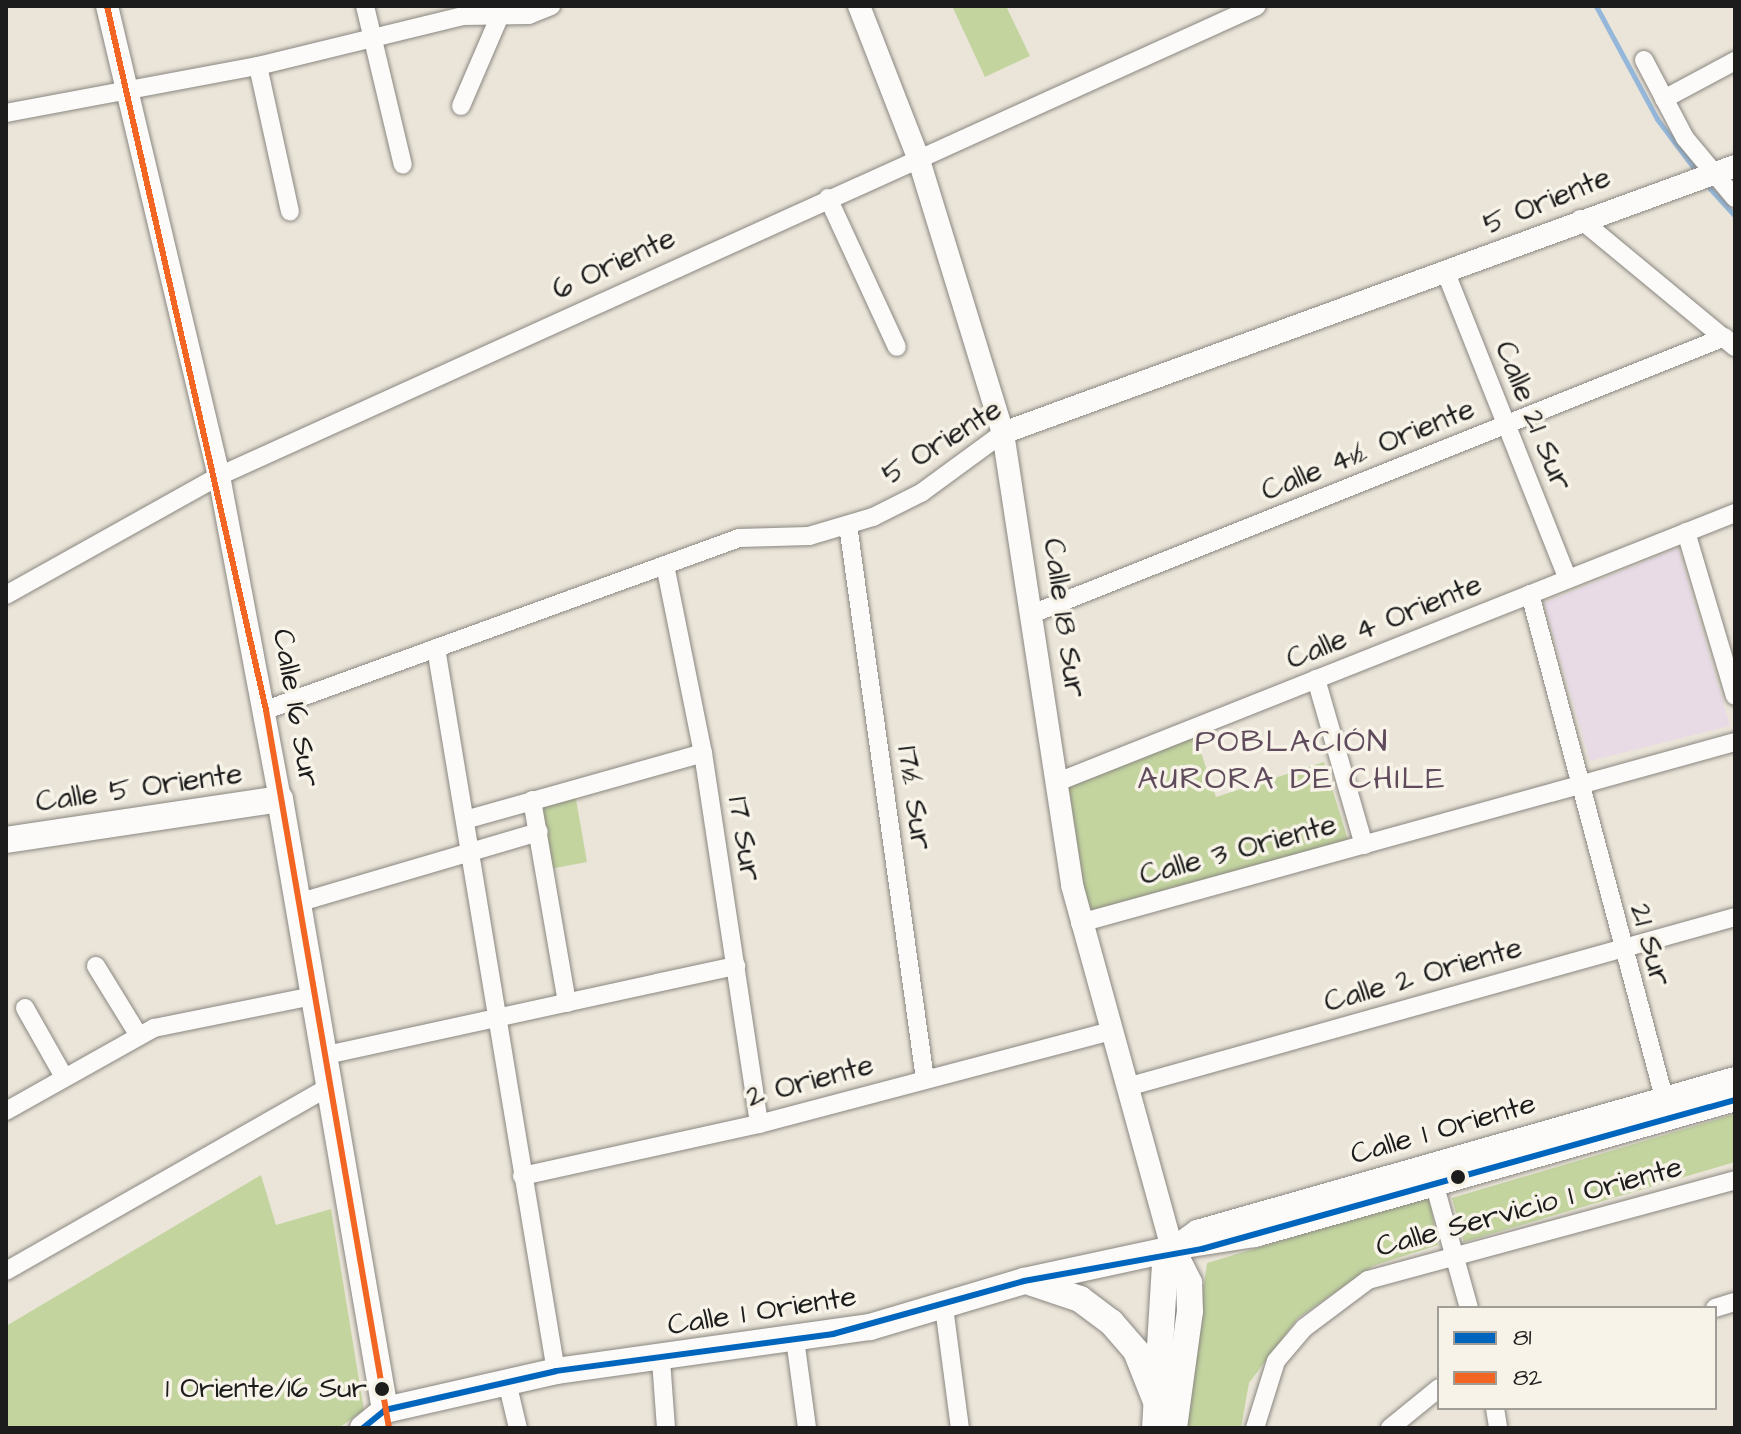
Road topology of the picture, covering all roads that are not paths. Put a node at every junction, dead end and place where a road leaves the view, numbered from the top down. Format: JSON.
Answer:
{"nodes":[{"id":1,"x":107,"y":6,"type":"edge"},
{"id":2,"x":365,"y":6,"type":"edge"},
{"id":3,"x":551,"y":6,"type":"edge"},
{"id":4,"x":859,"y":6,"type":"edge"},
{"id":5,"x":1257,"y":6,"type":"edge"},
{"id":6,"x":491,"y":11,"type":"edge"},
{"id":7,"x":373,"y":38,"type":"junction"},
{"id":8,"x":1644,"y":60,"type":"dead end"},
{"id":9,"x":1735,"y":61,"type":"edge"},
{"id":10,"x":258,"y":66,"type":"junction"},
{"id":11,"x":127,"y":91,"type":"junction"},
{"id":12,"x":1664,"y":99,"type":"junction"},
{"id":13,"x":461,"y":106,"type":"dead end"},
{"id":14,"x":6,"y":113,"type":"edge"},
{"id":15,"x":918,"y":157,"type":"junction"},
{"id":16,"x":403,"y":165,"type":"dead end"},
{"id":17,"x":1735,"y":166,"type":"edge"},
{"id":18,"x":1704,"y":176,"type":"junction"},
{"id":19,"x":828,"y":198,"type":"junction"},
{"id":20,"x":1735,"y":198,"type":"edge"},
{"id":21,"x":290,"y":212,"type":"dead end"},
{"id":22,"x":1580,"y":219,"type":"junction"},
{"id":23,"x":1446,"y":273,"type":"junction"},
{"id":24,"x":1730,"y":342,"type":"edge"},
{"id":25,"x":897,"y":347,"type":"dead end"},
{"id":26,"x":1506,"y":425,"type":"junction"},
{"id":27,"x":1003,"y":433,"type":"junction"},
{"id":28,"x":219,"y":476,"type":"junction"},
{"id":29,"x":1735,"y":513,"type":"edge"},
{"id":30,"x":848,"y":525,"type":"junction"},
{"id":31,"x":1686,"y":532,"type":"junction"},
{"id":32,"x":665,"y":565,"type":"junction"},
{"id":33,"x":1568,"y":579,"type":"junction"},
{"id":34,"x":1530,"y":594,"type":"junction"},
{"id":35,"x":6,"y":595,"type":"edge"},
{"id":36,"x":1032,"y":614,"type":"junction"},
{"id":37,"x":436,"y":648,"type":"junction"},
{"id":38,"x":1316,"y":679,"type":"junction"},
{"id":39,"x":1735,"y":696,"type":"edge"},
{"id":40,"x":266,"y":710,"type":"junction"},
{"id":41,"x":1735,"y":742,"type":"edge"},
{"id":42,"x":703,"y":753,"type":"junction"},
{"id":43,"x":1055,"y":783,"type":"junction"},
{"id":44,"x":1577,"y":785,"type":"junction"},
{"id":45,"x":280,"y":799,"type":"junction"},
{"id":46,"x":532,"y":800,"type":"junction"},
{"id":47,"x":465,"y":820,"type":"junction"},
{"id":48,"x":539,"y":832,"type":"junction"},
{"id":49,"x":6,"y":840,"type":"edge"},
{"id":50,"x":1364,"y":845,"type":"junction"},
{"id":51,"x":470,"y":852,"type":"junction"},
{"id":52,"x":297,"y":903,"type":"junction"},
{"id":53,"x":1735,"y":917,"type":"edge"},
{"id":54,"x":1080,"y":923,"type":"junction"},
{"id":55,"x":1623,"y":949,"type":"junction"},
{"id":56,"x":96,"y":966,"type":"dead end"},
{"id":57,"x":736,"y":966,"type":"junction"},
{"id":58,"x":313,"y":996,"type":"junction"},
{"id":59,"x":567,"y":1003,"type":"junction"},
{"id":60,"x":25,"y":1008,"type":"dead end"},
{"id":61,"x":497,"y":1018,"type":"junction"},
{"id":62,"x":1110,"y":1031,"type":"junction"},
{"id":63,"x":139,"y":1036,"type":"junction"},
{"id":64,"x":322,"y":1056,"type":"junction"},
{"id":65,"x":64,"y":1077,"type":"junction"},
{"id":66,"x":1735,"y":1078,"type":"edge"},
{"id":67,"x":925,"y":1079,"type":"junction"},
{"id":68,"x":1127,"y":1087,"type":"junction"},
{"id":69,"x":327,"y":1088,"type":"junction"},
{"id":70,"x":1735,"y":1100,"type":"edge"},
{"id":71,"x":1667,"y":1109,"type":"junction"},
{"id":72,"x":6,"y":1111,"type":"edge"},
{"id":73,"x":759,"y":1124,"type":"junction"},
{"id":74,"x":1432,"y":1175,"type":"junction"},
{"id":75,"x":522,"y":1176,"type":"junction"},
{"id":76,"x":1735,"y":1180,"type":"edge"},
{"id":77,"x":1172,"y":1249,"type":"junction"},
{"id":78,"x":1455,"y":1260,"type":"junction"},
{"id":79,"x":6,"y":1271,"type":"edge"},
{"id":80,"x":1024,"y":1281,"type":"junction"},
{"id":81,"x":1468,"y":1306,"type":"edge"},
{"id":82,"x":944,"y":1307,"type":"junction"},
{"id":83,"x":795,"y":1339,"type":"junction"},
{"id":84,"x":661,"y":1360,"type":"junction"},
{"id":85,"x":556,"y":1371,"type":"junction"},
{"id":86,"x":507,"y":1382,"type":"junction"},
{"id":87,"x":1437,"y":1390,"type":"edge"},
{"id":88,"x":1156,"y":1416,"type":"edge"},
{"id":89,"x":387,"y":1419,"type":"edge"},
{"id":90,"x":363,"y":1428,"type":"edge"},
{"id":91,"x":518,"y":1428,"type":"edge"},
{"id":92,"x":666,"y":1428,"type":"edge"},
{"id":93,"x":807,"y":1428,"type":"edge"},
{"id":94,"x":960,"y":1428,"type":"edge"},
{"id":95,"x":1174,"y":1428,"type":"edge"},
{"id":96,"x":1255,"y":1428,"type":"edge"},
{"id":97,"x":1390,"y":1428,"type":"edge"}],
"edges":[{"from":1,"to":11,"type":"street","name":"Calle 16 Sur"},
{"from":2,"to":7,"type":"street"},
{"from":3,"to":6,"type":"street"},
{"from":4,"to":15,"type":"street","name":"Calle 18 Sur"},
{"from":5,"to":15,"type":"street","name":"6 Oriente"},
{"from":6,"to":7,"type":"street"},
{"from":6,"to":13,"type":"street"},
{"from":7,"to":10,"type":"street"},
{"from":7,"to":16,"type":"street"},
{"from":8,"to":12,"type":"street"},
{"from":9,"to":12,"type":"street"},
{"from":10,"to":11,"type":"street"},
{"from":10,"to":21,"type":"street"},
{"from":11,"to":14,"type":"street"},
{"from":11,"to":28,"type":"street","name":"Calle 16 Sur"},
{"from":12,"to":18,"type":"street"},
{"from":15,"to":19,"type":"street","name":"6 Oriente"},
{"from":15,"to":27,"type":"street","name":"Calle 18 Sur"},
{"from":17,"to":18,"type":"street","name":"5 Oriente"},
{"from":18,"to":20,"type":"street"},
{"from":18,"to":22,"type":"street","name":"5 Oriente"},
{"from":19,"to":25,"type":"street"},
{"from":19,"to":28,"type":"street","name":"6 Oriente"},
{"from":22,"to":23,"type":"street","name":"5 Oriente"},
{"from":22,"to":24,"type":"street"},
{"from":23,"to":26,"type":"street","name":"Calle 21 Sur"},
{"from":23,"to":27,"type":"street","name":"5 Oriente"},
{"from":24,"to":26,"type":"street","name":"Calle 4½ Oriente"},
{"from":26,"to":33,"type":"street","name":"Calle 21 Sur"},
{"from":26,"to":36,"type":"street","name":"Calle 4½ Oriente"},
{"from":27,"to":30,"type":"street","name":"5 Oriente"},
{"from":27,"to":36,"type":"street","name":"Calle 18 Sur"},
{"from":28,"to":35,"type":"street","name":"6 Oriente"},
{"from":28,"to":40,"type":"street","name":"Calle 16 Sur"},
{"from":29,"to":31,"type":"street","name":"Calle 4 Oriente"},
{"from":30,"to":32,"type":"street","name":"5 Oriente"},
{"from":30,"to":67,"type":"street","name":"17½ Sur"},
{"from":31,"to":33,"type":"street","name":"Calle 4 Oriente"},
{"from":31,"to":39,"type":"street"},
{"from":32,"to":37,"type":"street","name":"5 Oriente"},
{"from":32,"to":42,"type":"street","name":"17 Sur"},
{"from":33,"to":34,"type":"street","name":"Calle 4 Oriente"},
{"from":34,"to":38,"type":"street","name":"Calle 4 Oriente"},
{"from":34,"to":44,"type":"street"},
{"from":36,"to":43,"type":"street","name":"Calle 18 Sur"},
{"from":37,"to":40,"type":"street","name":"5 Oriente"},
{"from":37,"to":47,"type":"street"},
{"from":38,"to":43,"type":"street","name":"Calle 4 Oriente"},
{"from":38,"to":50,"type":"street"},
{"from":40,"to":45,"type":"street","name":"Calle 16 Sur"},
{"from":41,"to":44,"type":"street","name":"Calle 3 Oriente"},
{"from":42,"to":46,"type":"street"},
{"from":42,"to":57,"type":"street","name":"17 Sur"},
{"from":43,"to":54,"type":"street","name":"Calle 18 Sur"},
{"from":44,"to":50,"type":"street","name":"Calle 3 Oriente"},
{"from":44,"to":55,"type":"street","name":"21 Sur"},
{"from":45,"to":49,"type":"main road","name":"Calle 5 Oriente"},
{"from":45,"to":52,"type":"main road","name":"Calle 16 Sur"},
{"from":46,"to":47,"type":"street"},
{"from":46,"to":48,"type":"street"},
{"from":47,"to":51,"type":"street"},
{"from":48,"to":51,"type":"street"},
{"from":48,"to":59,"type":"street"},
{"from":50,"to":54,"type":"street","name":"Calle 3 Oriente"},
{"from":51,"to":52,"type":"street"},
{"from":51,"to":61,"type":"street"},
{"from":52,"to":58,"type":"main road","name":"Calle 16 Sur"},
{"from":53,"to":55,"type":"street","name":"Calle 2 Oriente"},
{"from":54,"to":62,"type":"street","name":"Calle 18 Sur"},
{"from":55,"to":68,"type":"street","name":"Calle 2 Oriente"},
{"from":55,"to":71,"type":"street","name":"21 Sur"},
{"from":56,"to":63,"type":"street"},
{"from":57,"to":59,"type":"street"},
{"from":57,"to":73,"type":"street","name":"17 Sur"},
{"from":58,"to":63,"type":"street"},
{"from":58,"to":64,"type":"main road","name":"Calle 16 Sur"},
{"from":59,"to":61,"type":"street"},
{"from":60,"to":65,"type":"street"},
{"from":61,"to":64,"type":"street"},
{"from":61,"to":75,"type":"street"},
{"from":62,"to":67,"type":"street","name":"2 Oriente"},
{"from":62,"to":68,"type":"street","name":"Calle 18 Sur"},
{"from":63,"to":65,"type":"street"},
{"from":64,"to":69,"type":"main road","name":"Calle 16 Sur"},
{"from":65,"to":72,"type":"street"},
{"from":66,"to":71,"type":"street","name":"Calle 1 Oriente"},
{"from":67,"to":73,"type":"street","name":"2 Oriente"},
{"from":68,"to":77,"type":"street","name":"Calle 18 Sur"},
{"from":69,"to":79,"type":"street"},
{"from":69,"to":89,"type":"main road","name":"Calle 16 Sur"},
{"from":70,"to":71,"type":"street","name":"Calle 1 Oriente"},
{"from":71,"to":74,"type":"street","name":"Calle 1 Oriente"},
{"from":73,"to":75,"type":"street","name":"2 Oriente"},
{"from":74,"to":77,"type":"street","name":"Calle 1 Oriente"},
{"from":74,"to":78,"type":"street"},
{"from":75,"to":85,"type":"street"},
{"from":76,"to":78,"type":"street","name":"Calle Servicio 1 Oriente"},
{"from":77,"to":80,"type":"main road","name":"Calle 1 Oriente"},
{"from":77,"to":88,"type":"main road","name":"Calle 18 Sur"},
{"from":77,"to":95,"type":"main road","name":"Calle 18 Sur"},
{"from":78,"to":81,"type":"street"},
{"from":78,"to":96,"type":"street","name":"Calle Servicio 1 Oriente"},
{"from":80,"to":82,"type":"main road","name":"Calle 1 Oriente"},
{"from":80,"to":88,"type":"main road"},
{"from":82,"to":83,"type":"main road","name":"Calle 1 Oriente"},
{"from":82,"to":94,"type":"street"},
{"from":83,"to":84,"type":"main road","name":"Calle 1 Oriente"},
{"from":83,"to":93,"type":"street"},
{"from":84,"to":85,"type":"main road","name":"Calle 1 Oriente"},
{"from":84,"to":92,"type":"street"},
{"from":85,"to":86,"type":"main road","name":"Calle 1 Oriente"},
{"from":86,"to":89,"type":"main road","name":"Calle 1 Oriente"},
{"from":86,"to":91,"type":"street"},
{"from":87,"to":97,"type":"street"},
{"from":89,"to":90,"type":"main road","name":"Calle 1 Oriente"}]}
